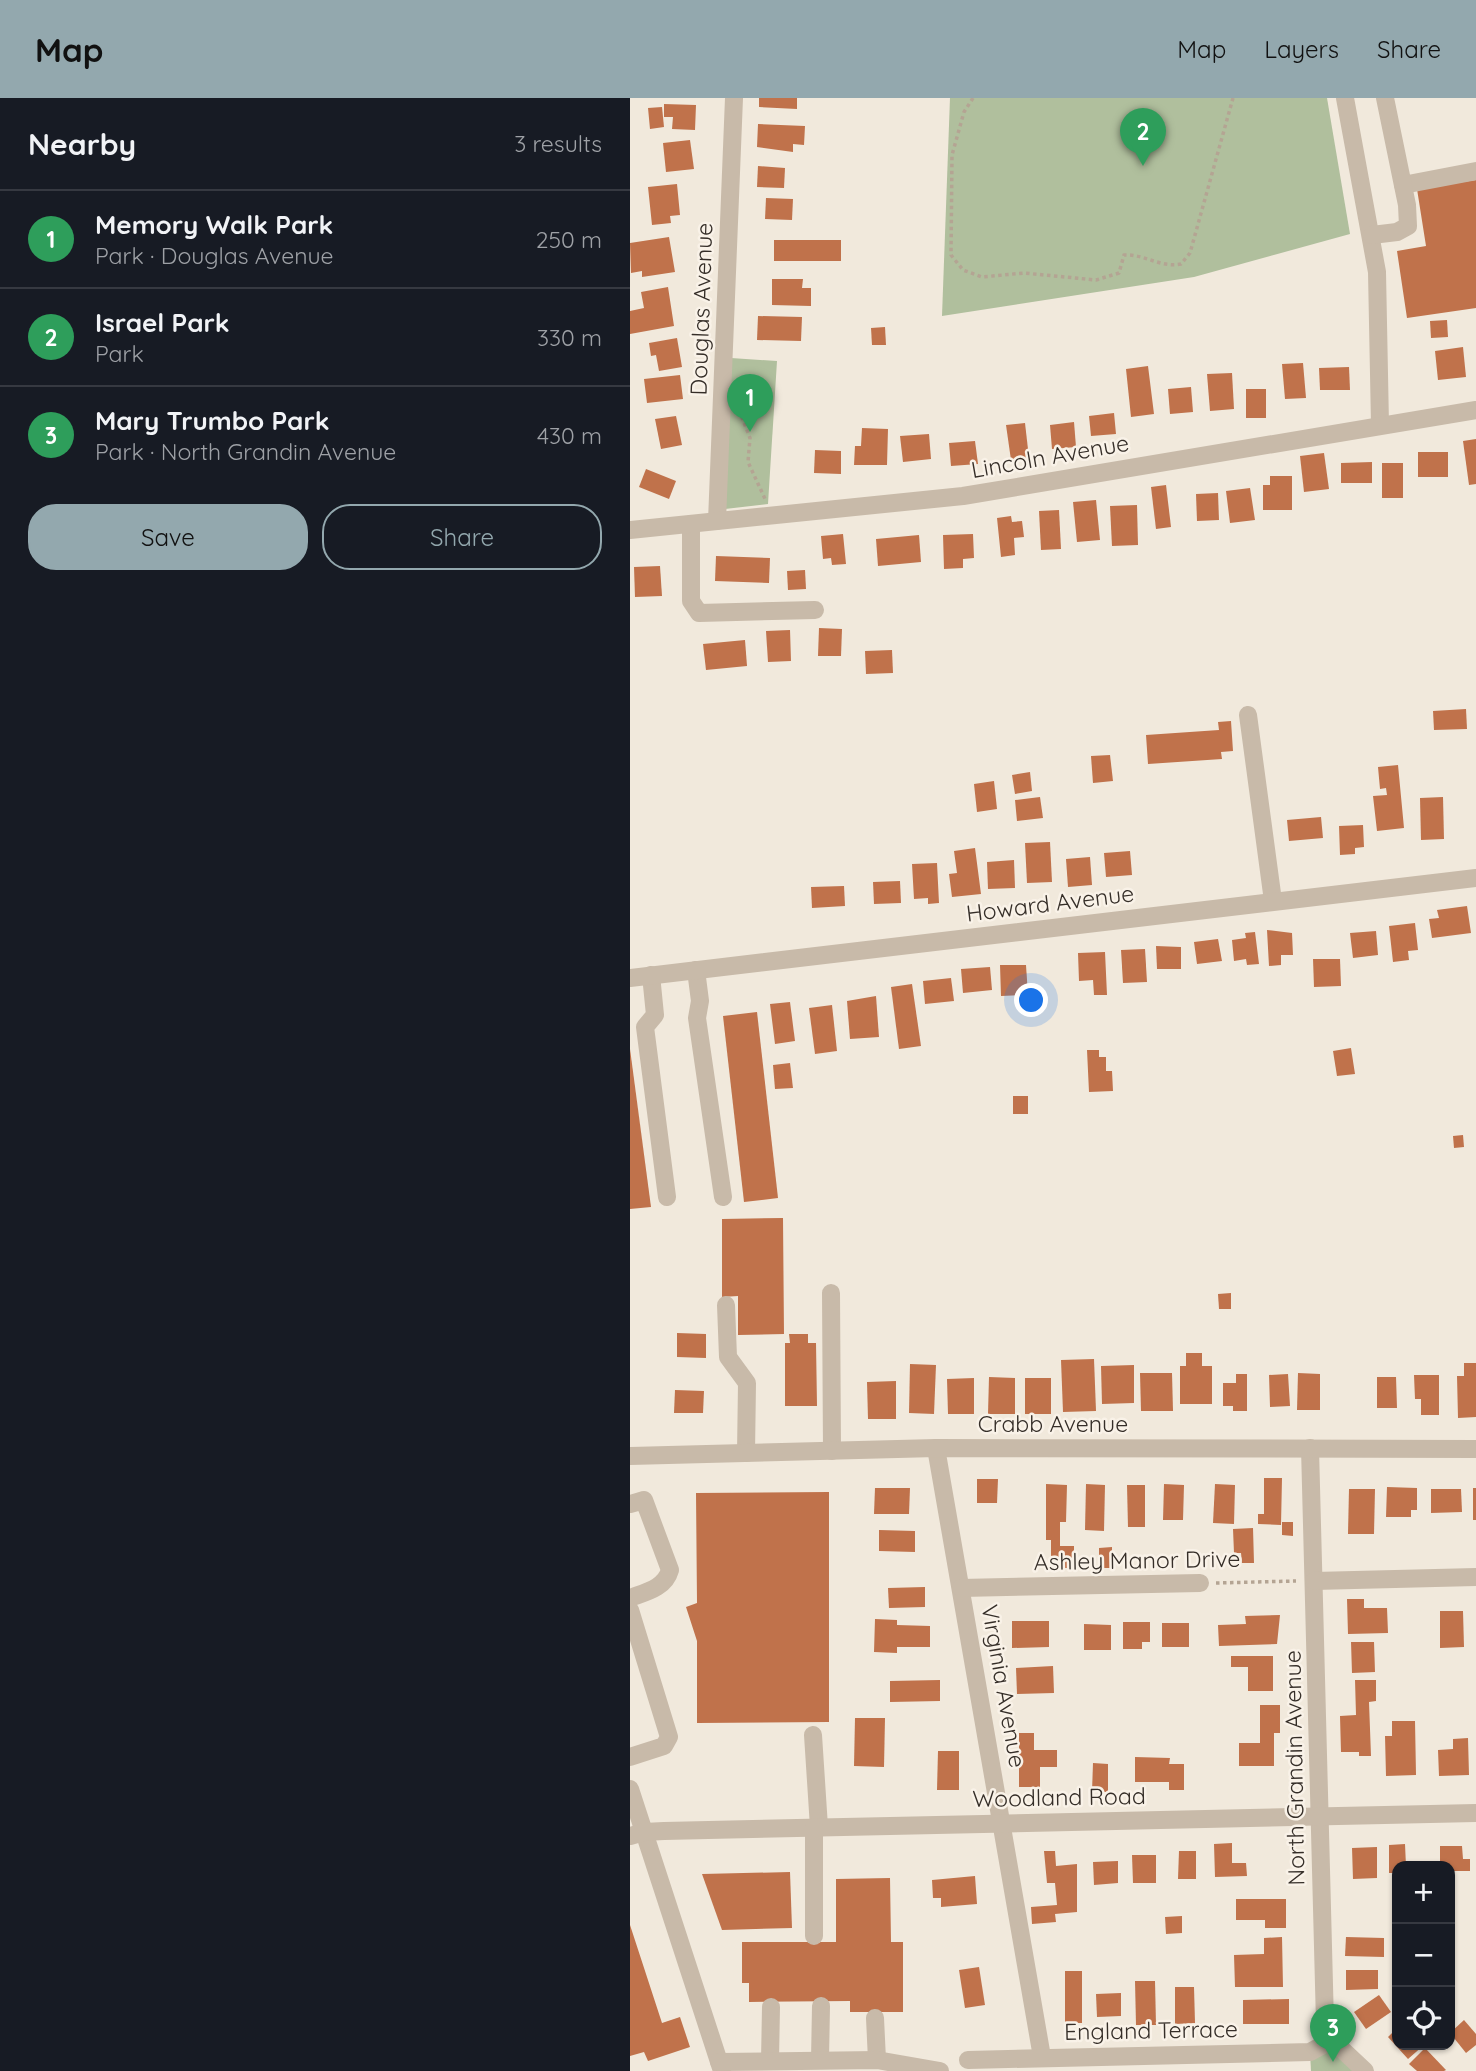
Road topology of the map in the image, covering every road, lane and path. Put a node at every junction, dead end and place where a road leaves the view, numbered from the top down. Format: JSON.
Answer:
{"nodes":[{"id":1,"x":734,"y":98,"type":"edge"},
{"id":2,"x":973,"y":98,"type":"edge"},
{"id":3,"x":1233,"y":98,"type":"edge"},
{"id":4,"x":1345,"y":98,"type":"edge"},
{"id":5,"x":1385,"y":98,"type":"edge"},
{"id":6,"x":1476,"y":171,"type":"edge"},
{"id":7,"x":1403,"y":185,"type":"junction"},
{"id":8,"x":1372,"y":235,"type":"junction"},
{"id":9,"x":735,"y":399,"type":"dead end"},
{"id":10,"x":1476,"y":410,"type":"edge"},
{"id":11,"x":1380,"y":425,"type":"junction"},
{"id":12,"x":767,"y":503,"type":"dead end"},
{"id":13,"x":717,"y":521,"type":"junction"},
{"id":14,"x":691,"y":524,"type":"junction"},
{"id":15,"x":630,"y":530,"type":"edge"},
{"id":16,"x":816,"y":610,"type":"dead end"},
{"id":17,"x":1248,"y":715,"type":"dead end"},
{"id":18,"x":1476,"y":877,"type":"edge"},
{"id":19,"x":1273,"y":901,"type":"junction"},
{"id":20,"x":696,"y":970,"type":"junction"},
{"id":21,"x":651,"y":975,"type":"junction"},
{"id":22,"x":630,"y":978,"type":"edge"},
{"id":23,"x":667,"y":1197,"type":"dead end"},
{"id":24,"x":723,"y":1197,"type":"dead end"},
{"id":25,"x":831,"y":1293,"type":"dead end"},
{"id":26,"x":726,"y":1305,"type":"dead end"},
{"id":27,"x":936,"y":1448,"type":"junction"},
{"id":28,"x":1310,"y":1448,"type":"junction"},
{"id":29,"x":1476,"y":1450,"type":"edge"},
{"id":30,"x":832,"y":1451,"type":"junction"},
{"id":31,"x":746,"y":1453,"type":"junction"},
{"id":32,"x":630,"y":1456,"type":"edge"},
{"id":33,"x":630,"y":1504,"type":"edge"},
{"id":34,"x":1476,"y":1577,"type":"edge"},
{"id":35,"x":1314,"y":1581,"type":"junction"},
{"id":36,"x":1200,"y":1583,"type":"joint"},
{"id":37,"x":961,"y":1588,"type":"junction"},
{"id":38,"x":630,"y":1598,"type":"edge"},
{"id":39,"x":630,"y":1610,"type":"edge"},
{"id":40,"x":813,"y":1735,"type":"dead end"},
{"id":41,"x":630,"y":1757,"type":"edge"},
{"id":42,"x":630,"y":1789,"type":"edge"},
{"id":43,"x":1476,"y":1813,"type":"edge"},
{"id":44,"x":1319,"y":1816,"type":"junction"},
{"id":45,"x":1003,"y":1823,"type":"junction"},
{"id":46,"x":817,"y":1828,"type":"junction"},
{"id":47,"x":637,"y":1834,"type":"edge"},
{"id":48,"x":814,"y":1936,"type":"dead end"},
{"id":49,"x":821,"y":2006,"type":"dead end"},
{"id":50,"x":771,"y":2007,"type":"dead end"},
{"id":51,"x":876,"y":2018,"type":"dead end"},
{"id":52,"x":1332,"y":2040,"type":"junction"},
{"id":53,"x":1042,"y":2057,"type":"junction"},
{"id":54,"x":820,"y":2060,"type":"junction"},
{"id":55,"x":877,"y":2060,"type":"junction"},
{"id":56,"x":968,"y":2060,"type":"dead end"},
{"id":57,"x":773,"y":2065,"type":"edge"},
{"id":58,"x":720,"y":2066,"type":"edge"},
{"id":59,"x":939,"y":2070,"type":"edge"},
{"id":60,"x":1365,"y":2071,"type":"edge"}],
"edges":[{"from":1,"to":13,"type":"street","name":"Douglas Avenue"},
{"from":2,"to":3,"type":"path"},
{"from":4,"to":8,"type":"street"},
{"from":5,"to":7,"type":"street"},
{"from":6,"to":7,"type":"street"},
{"from":7,"to":8,"type":"street"},
{"from":8,"to":11,"type":"street"},
{"from":9,"to":12,"type":"path"},
{"from":10,"to":11,"type":"street","name":"Lincoln Avenue"},
{"from":11,"to":13,"type":"street","name":"Lincoln Avenue"},
{"from":13,"to":14,"type":"street","name":"Lincoln Avenue"},
{"from":14,"to":15,"type":"street","name":"Lincoln Avenue"},
{"from":14,"to":16,"type":"street"},
{"from":17,"to":19,"type":"street"},
{"from":18,"to":19,"type":"street","name":"Howard Avenue"},
{"from":19,"to":20,"type":"street","name":"Howard Avenue"},
{"from":20,"to":21,"type":"street","name":"Howard Avenue"},
{"from":20,"to":24,"type":"street"},
{"from":21,"to":22,"type":"street","name":"Howard Avenue"},
{"from":21,"to":23,"type":"street"},
{"from":25,"to":30,"type":"street"},
{"from":26,"to":31,"type":"street"},
{"from":27,"to":28,"type":"street","name":"Crabb Avenue"},
{"from":27,"to":30,"type":"street","name":"Crabb Avenue"},
{"from":27,"to":37,"type":"street","name":"Virginia Avenue"},
{"from":28,"to":29,"type":"street","name":"Crabb Avenue"},
{"from":28,"to":35,"type":"street","name":"North Grandin Avenue"},
{"from":30,"to":31,"type":"street","name":"Crabb Avenue"},
{"from":31,"to":32,"type":"street","name":"Crabb Avenue"},
{"from":33,"to":38,"type":"street"},
{"from":34,"to":35,"type":"street"},
{"from":35,"to":36,"type":"path","name":"Ashley Manor Drive"},
{"from":35,"to":44,"type":"street","name":"North Grandin Avenue"},
{"from":36,"to":37,"type":"street","name":"Ashley Manor Drive"},
{"from":37,"to":45,"type":"street","name":"Virginia Avenue"},
{"from":39,"to":41,"type":"street"},
{"from":40,"to":46,"type":"street"},
{"from":42,"to":47,"type":"street"},
{"from":43,"to":44,"type":"street","name":"Woodland Road"},
{"from":44,"to":45,"type":"street","name":"Woodland Road"},
{"from":44,"to":52,"type":"street","name":"North Grandin Avenue"},
{"from":45,"to":46,"type":"street","name":"Woodland Road"},
{"from":45,"to":53,"type":"street","name":"Virginia Avenue"},
{"from":46,"to":47,"type":"street","name":"Woodland Road"},
{"from":46,"to":48,"type":"street"},
{"from":47,"to":58,"type":"street"},
{"from":49,"to":54,"type":"street"},
{"from":50,"to":57,"type":"street"},
{"from":51,"to":55,"type":"street"},
{"from":52,"to":53,"type":"street","name":"England Terrace"},
{"from":52,"to":60,"type":"street"},
{"from":53,"to":56,"type":"street","name":"England Terrace"},
{"from":54,"to":55,"type":"street"},
{"from":54,"to":57,"type":"street"},
{"from":55,"to":59,"type":"street"},
{"from":57,"to":58,"type":"street"}]}
